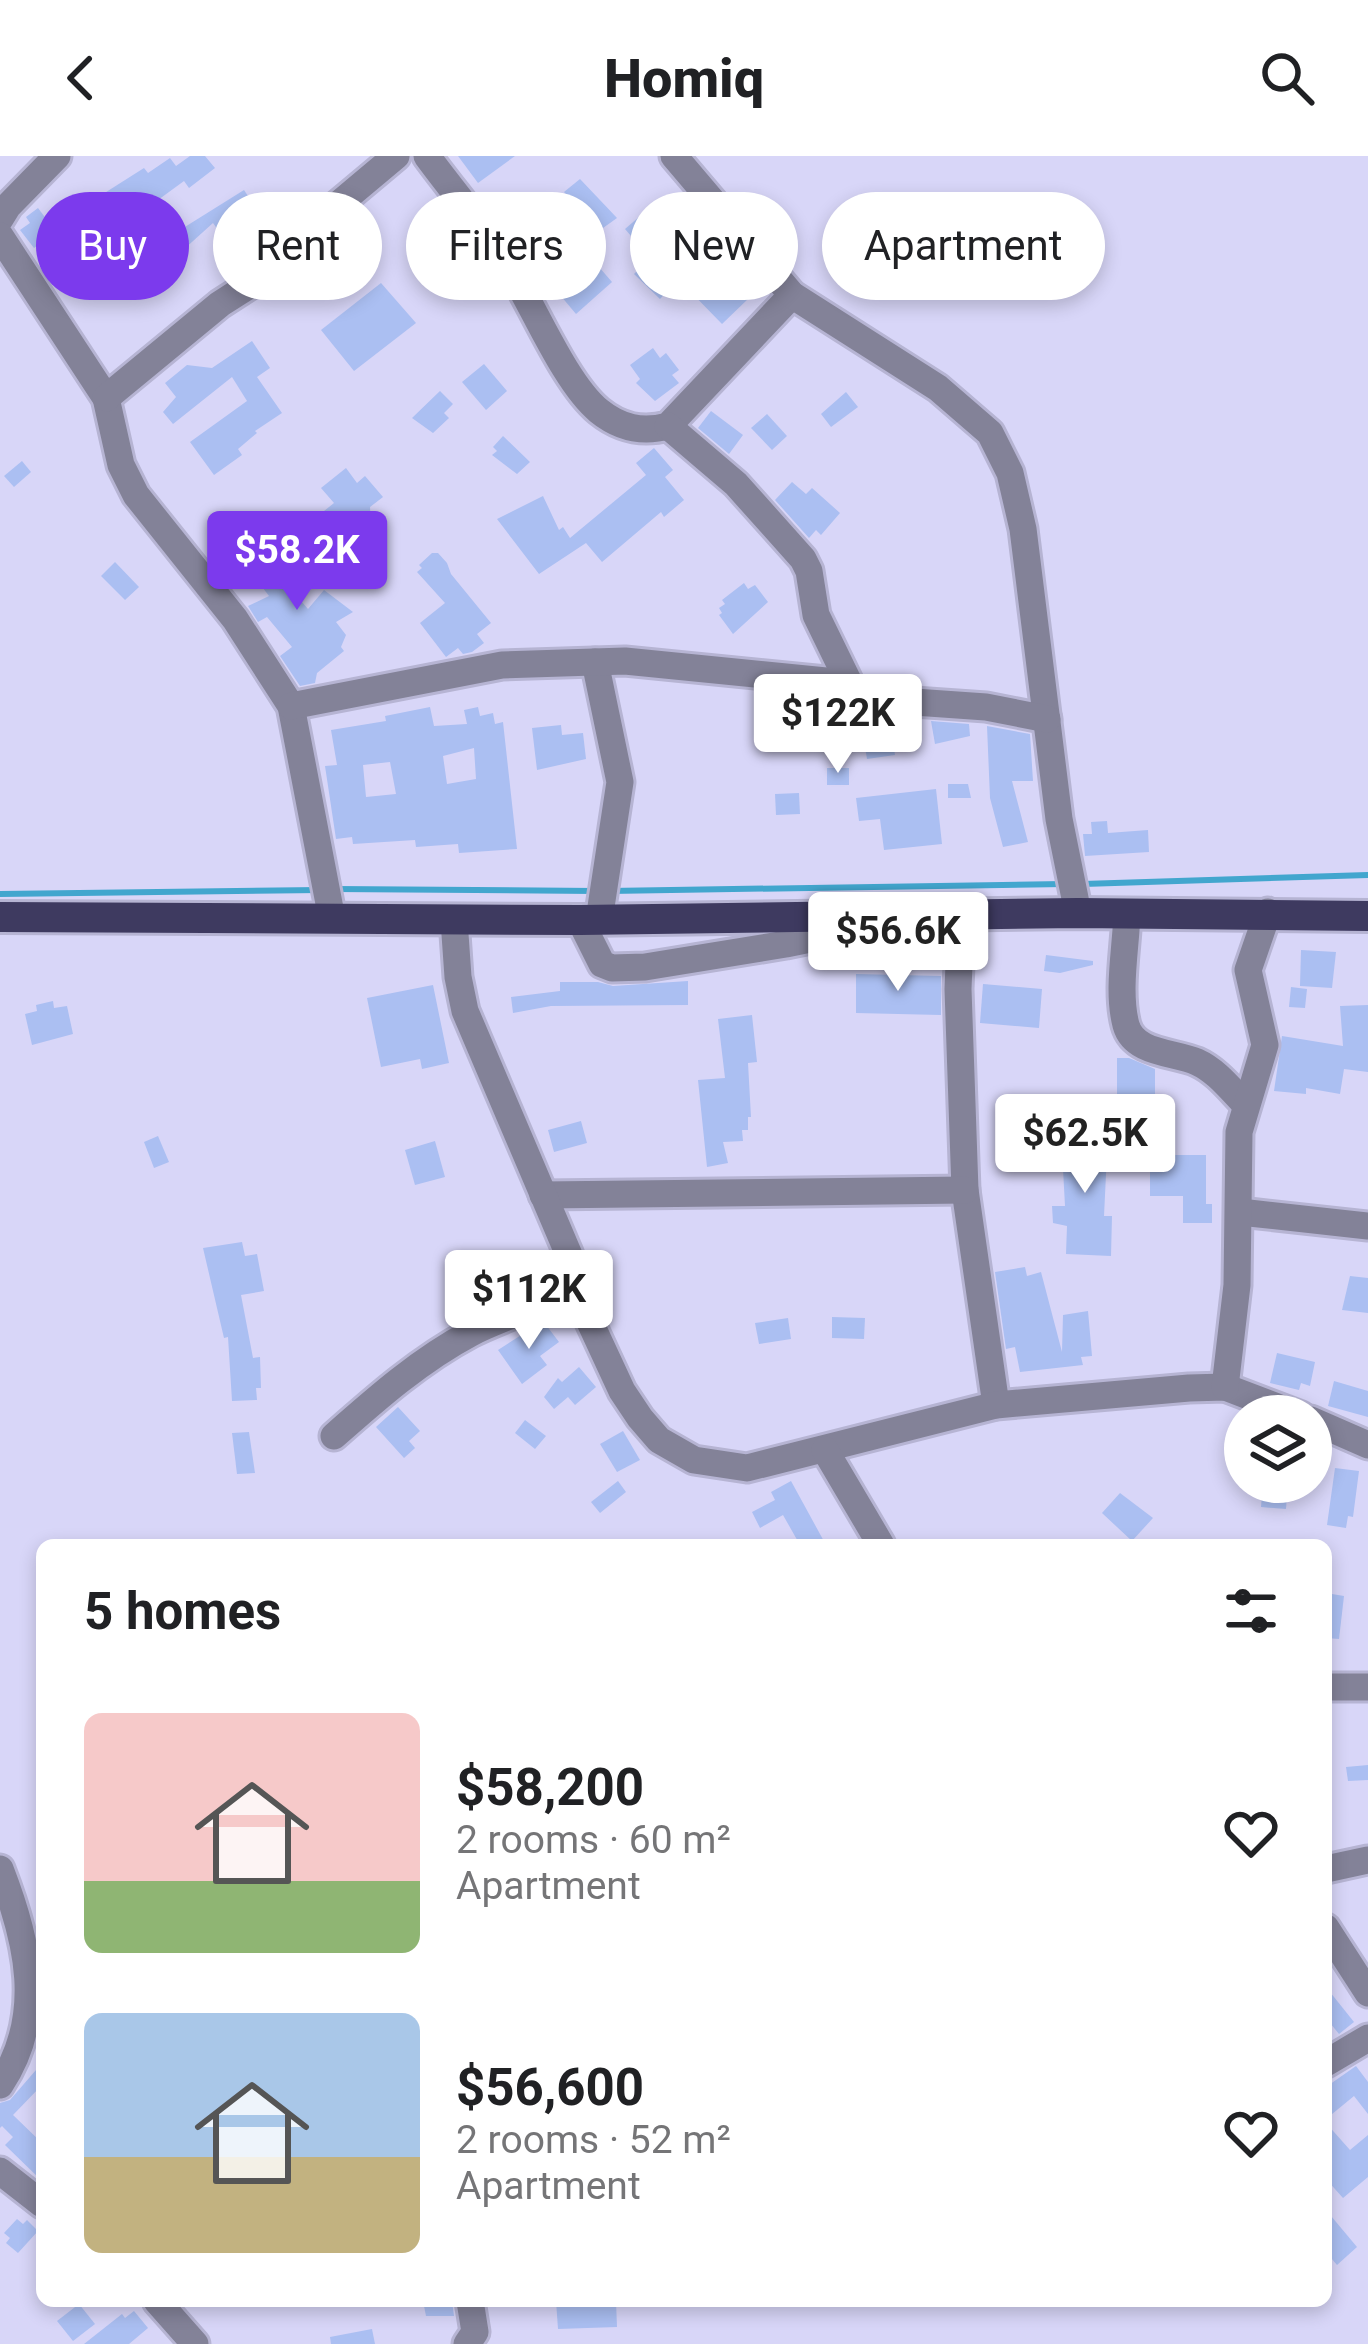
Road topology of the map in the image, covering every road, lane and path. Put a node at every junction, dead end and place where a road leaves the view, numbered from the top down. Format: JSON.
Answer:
{"nodes":[{"id":1,"x":57,"y":156,"type":"edge"},
{"id":2,"x":396,"y":156,"type":"edge"},
{"id":3,"x":427,"y":156,"type":"edge"},
{"id":4,"x":674,"y":156,"type":"edge"},
{"id":5,"x":704,"y":192,"type":"edge"},
{"id":6,"x":0,"y":220,"type":"edge"},
{"id":7,"x":0,"y":236,"type":"edge"},
{"id":8,"x":788,"y":300,"type":"edge"},
{"id":9,"x":798,"y":300,"type":"edge"},
{"id":10,"x":106,"y":398,"type":"junction"},
{"id":11,"x":668,"y":426,"type":"junction"},
{"id":12,"x":595,"y":662,"type":"junction"},
{"id":13,"x":846,"y":682,"type":"junction"},
{"id":14,"x":291,"y":706,"type":"junction"},
{"id":15,"x":1047,"y":719,"type":"junction"},
{"id":16,"x":1268,"y":912,"type":"junction"},
{"id":17,"x":1078,"y":913,"type":"junction"},
{"id":18,"x":1127,"y":913,"type":"junction"},
{"id":19,"x":961,"y":915,"type":"junction"},
{"id":20,"x":0,"y":916,"type":"edge"},
{"id":21,"x":866,"y":916,"type":"junction"},
{"id":22,"x":1368,"y":916,"type":"edge"},
{"id":23,"x":332,"y":919,"type":"junction"},
{"id":24,"x":454,"y":920,"type":"junction"},
{"id":25,"x":590,"y":920,"type":"junction"},
{"id":26,"x":1246,"y":1105,"type":"junction"},
{"id":27,"x":964,"y":1190,"type":"junction"},
{"id":28,"x":556,"y":1204,"type":"junction"},
{"id":29,"x":1240,"y":1212,"type":"junction"},
{"id":30,"x":1368,"y":1226,"type":"edge"},
{"id":31,"x":570,"y":1279,"type":"junction"},
{"id":32,"x":1226,"y":1387,"type":"junction"},
{"id":33,"x":1246,"y":1395,"type":"edge"},
{"id":34,"x":996,"y":1405,"type":"junction"},
{"id":35,"x":1332,"y":1429,"type":"edge"},
{"id":36,"x":334,"y":1436,"type":"dead end"},
{"id":37,"x":1368,"y":1445,"type":"edge"},
{"id":38,"x":825,"y":1450,"type":"junction"},
{"id":39,"x":877,"y":1539,"type":"edge"},
{"id":40,"x":1332,"y":1687,"type":"edge"},
{"id":41,"x":1368,"y":1687,"type":"edge"},
{"id":42,"x":1368,"y":1860,"type":"edge"},
{"id":43,"x":1332,"y":1868,"type":"edge"},
{"id":44,"x":0,"y":1869,"type":"edge"},
{"id":45,"x":1332,"y":1937,"type":"edge"},
{"id":46,"x":1368,"y":1994,"type":"edge"},
{"id":47,"x":1368,"y":2038,"type":"edge"},
{"id":48,"x":1332,"y":2059,"type":"edge"},
{"id":49,"x":0,"y":2085,"type":"edge"},
{"id":50,"x":0,"y":2171,"type":"edge"},
{"id":51,"x":36,"y":2199,"type":"edge"},
{"id":52,"x":162,"y":2307,"type":"edge"},
{"id":53,"x":471,"y":2307,"type":"edge"},
{"id":54,"x":195,"y":2344,"type":"edge"},
{"id":55,"x":467,"y":2344,"type":"edge"}],
"edges":[{"from":1,"to":6,"type":"street"},
{"from":2,"to":10,"type":"street"},
{"from":3,"to":11,"type":"street"},
{"from":4,"to":5,"type":"street"},
{"from":7,"to":10,"type":"street"},
{"from":8,"to":11,"type":"street"},
{"from":9,"to":15,"type":"street"},
{"from":10,"to":14,"type":"street"},
{"from":11,"to":13,"type":"street"},
{"from":12,"to":13,"type":"street"},
{"from":12,"to":14,"type":"street"},
{"from":12,"to":25,"type":"street"},
{"from":13,"to":15,"type":"street"},
{"from":14,"to":23,"type":"street"},
{"from":15,"to":17,"type":"street"},
{"from":16,"to":18,"type":"main road"},
{"from":16,"to":22,"type":"main road"},
{"from":16,"to":26,"type":"street"},
{"from":17,"to":18,"type":"main road"},
{"from":17,"to":19,"type":"main road"},
{"from":18,"to":26,"type":"street"},
{"from":19,"to":21,"type":"main road"},
{"from":19,"to":27,"type":"street"},
{"from":20,"to":23,"type":"main road"},
{"from":21,"to":25,"type":"main road"},
{"from":21,"to":25,"type":"street"},
{"from":23,"to":24,"type":"main road"},
{"from":24,"to":25,"type":"main road"},
{"from":24,"to":28,"type":"street"},
{"from":26,"to":29,"type":"street"},
{"from":27,"to":28,"type":"street"},
{"from":27,"to":34,"type":"street"},
{"from":28,"to":31,"type":"street"},
{"from":29,"to":30,"type":"street"},
{"from":29,"to":32,"type":"street"},
{"from":31,"to":36,"type":"street"},
{"from":31,"to":38,"type":"street"},
{"from":32,"to":33,"type":"street"},
{"from":32,"to":34,"type":"street"},
{"from":34,"to":38,"type":"street"},
{"from":35,"to":37,"type":"street"},
{"from":38,"to":39,"type":"street"},
{"from":40,"to":41,"type":"street"},
{"from":42,"to":43,"type":"street"},
{"from":44,"to":49,"type":"street"},
{"from":45,"to":46,"type":"street"},
{"from":47,"to":48,"type":"street"},
{"from":50,"to":51,"type":"street"},
{"from":52,"to":54,"type":"street"},
{"from":53,"to":55,"type":"street"}]}
